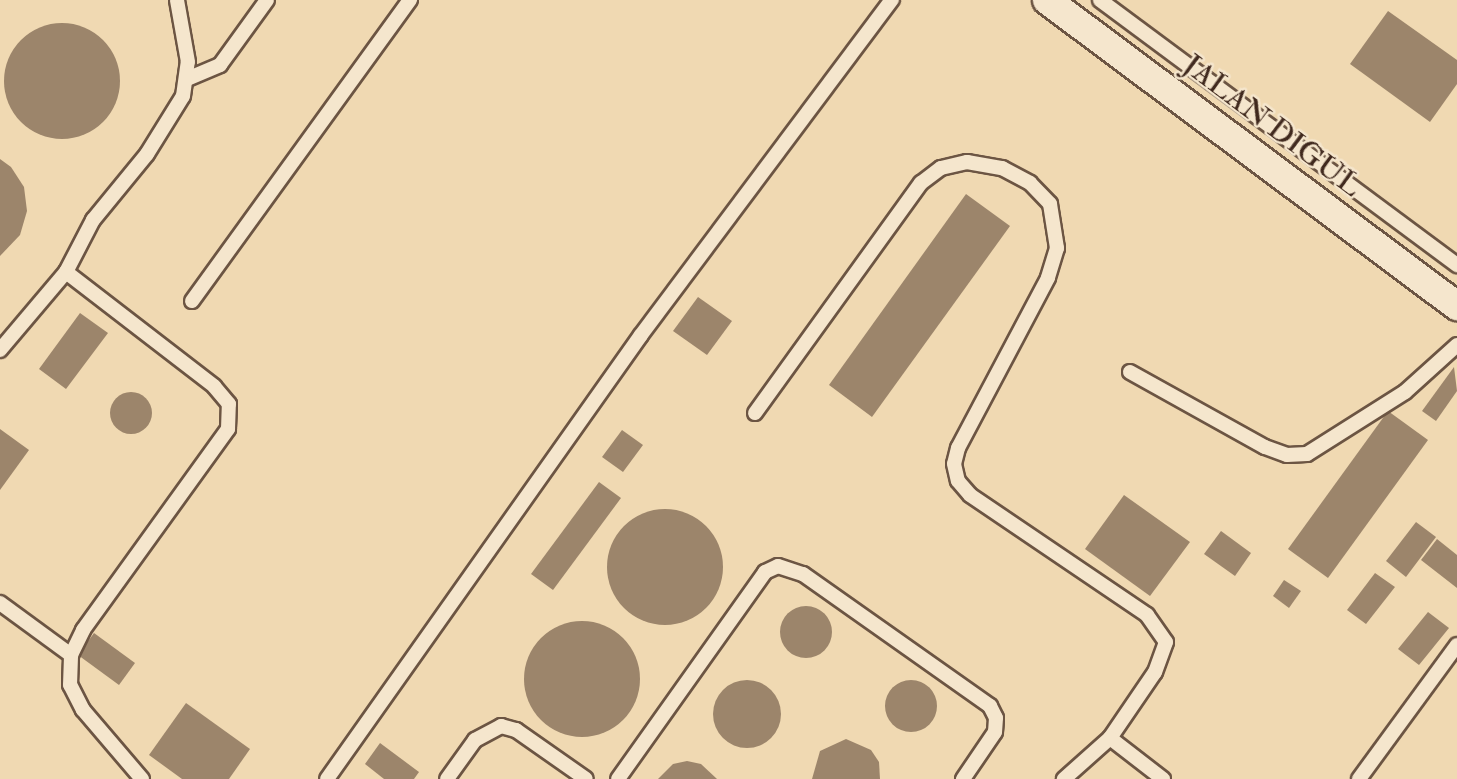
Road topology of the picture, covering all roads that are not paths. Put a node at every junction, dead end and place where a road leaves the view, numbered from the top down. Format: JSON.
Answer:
{"nodes":[{"id":1,"x":177,"y":0,"type":"edge"},
{"id":2,"x":267,"y":0,"type":"edge"},
{"id":3,"x":410,"y":0,"type":"edge"},
{"id":4,"x":892,"y":0,"type":"edge"},
{"id":5,"x":1047,"y":0,"type":"edge"},
{"id":6,"x":1100,"y":0,"type":"edge"},
{"id":7,"x":187,"y":79,"type":"junction"},
{"id":8,"x":1457,"y":265,"type":"edge"},
{"id":9,"x":66,"y":272,"type":"junction"},
{"id":10,"x":192,"y":301,"type":"dead end"},
{"id":11,"x":1457,"y":306,"type":"edge"},
{"id":12,"x":1457,"y":345,"type":"edge"},
{"id":13,"x":0,"y":350,"type":"edge"},
{"id":14,"x":1130,"y":372,"type":"dead end"},
{"id":15,"x":755,"y":413,"type":"dead end"},
{"id":16,"x":0,"y":603,"type":"edge"},
{"id":17,"x":1457,"y":645,"type":"edge"},
{"id":18,"x":71,"y":655,"type":"junction"},
{"id":19,"x":1110,"y":737,"type":"junction"},
{"id":20,"x":142,"y":779,"type":"edge"},
{"id":21,"x":327,"y":779,"type":"edge"},
{"id":22,"x":447,"y":779,"type":"edge"},
{"id":23,"x":586,"y":779,"type":"edge"},
{"id":24,"x":618,"y":779,"type":"edge"},
{"id":25,"x":963,"y":779,"type":"edge"},
{"id":26,"x":1064,"y":779,"type":"edge"},
{"id":27,"x":1163,"y":779,"type":"edge"},
{"id":28,"x":1359,"y":779,"type":"edge"}],
"edges":[{"from":1,"to":7,"type":"lane"},
{"from":2,"to":7,"type":"lane"},
{"from":3,"to":10,"type":"lane"},
{"from":4,"to":21,"type":"lane"},
{"from":5,"to":11,"type":"street","name":"JALAN DIGUL"},
{"from":6,"to":8,"type":"lane"},
{"from":7,"to":9,"type":"lane"},
{"from":9,"to":13,"type":"lane"},
{"from":9,"to":18,"type":"lane"},
{"from":12,"to":14,"type":"lane"},
{"from":15,"to":19,"type":"lane"},
{"from":16,"to":18,"type":"lane"},
{"from":17,"to":28,"type":"lane"},
{"from":18,"to":20,"type":"lane"},
{"from":19,"to":26,"type":"lane"},
{"from":19,"to":27,"type":"lane"},
{"from":22,"to":23,"type":"lane"},
{"from":24,"to":25,"type":"lane"}]}
